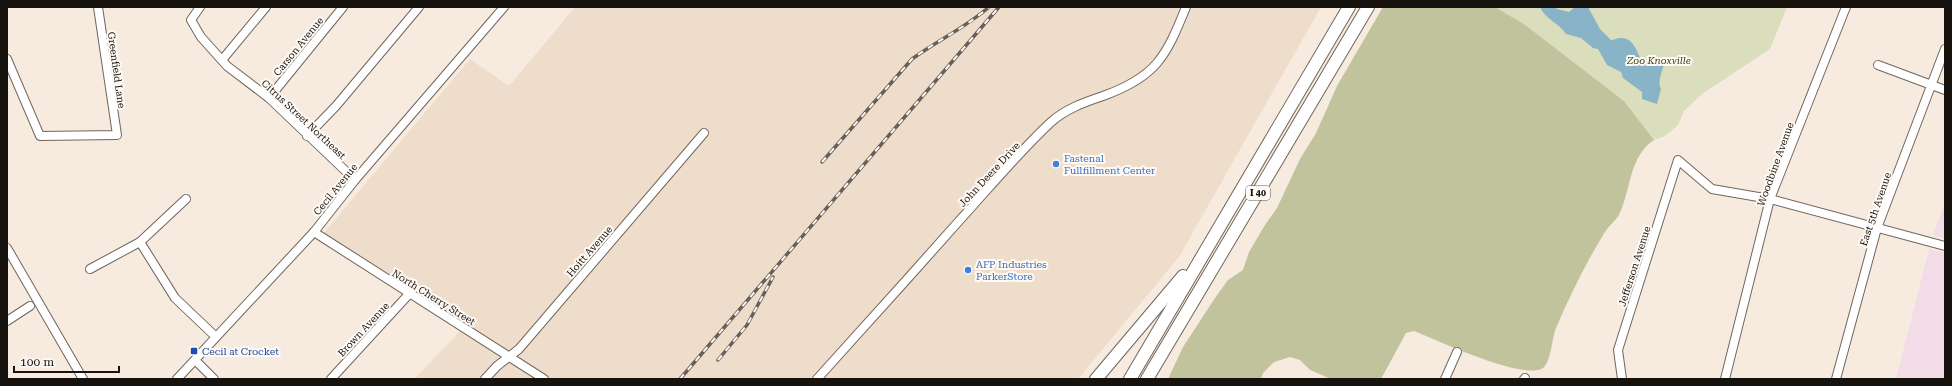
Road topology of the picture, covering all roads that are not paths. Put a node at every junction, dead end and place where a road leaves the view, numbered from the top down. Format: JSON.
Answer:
{"nodes":[{"id":1,"x":98,"y":7,"type":"edge"},
{"id":2,"x":200,"y":7,"type":"edge"},
{"id":3,"x":266,"y":7,"type":"edge"},
{"id":4,"x":343,"y":7,"type":"edge"},
{"id":5,"x":419,"y":7,"type":"edge"},
{"id":6,"x":504,"y":7,"type":"edge"},
{"id":7,"x":1186,"y":7,"type":"edge"},
{"id":8,"x":1349,"y":7,"type":"edge"},
{"id":9,"x":1368,"y":7,"type":"edge"},
{"id":10,"x":1846,"y":7,"type":"edge"},
{"id":11,"x":1945,"y":49,"type":"edge"},
{"id":12,"x":7,"y":59,"type":"edge"},
{"id":13,"x":222,"y":60,"type":"junction"},
{"id":14,"x":1878,"y":65,"type":"dead end"},
{"id":15,"x":1931,"y":85,"type":"junction"},
{"id":16,"x":1945,"y":90,"type":"edge"},
{"id":17,"x":269,"y":98,"type":"junction"},
{"id":18,"x":704,"y":133,"type":"dead end"},
{"id":19,"x":307,"y":136,"type":"junction"},
{"id":20,"x":355,"y":180,"type":"junction"},
{"id":21,"x":186,"y":199,"type":"dead end"},
{"id":22,"x":1770,"y":199,"type":"junction"},
{"id":23,"x":1877,"y":228,"type":"junction"},
{"id":24,"x":314,"y":232,"type":"junction"},
{"id":25,"x":140,"y":242,"type":"junction"},
{"id":26,"x":1945,"y":246,"type":"edge"},
{"id":27,"x":7,"y":248,"type":"edge"},
{"id":28,"x":1201,"y":255,"type":"junction"},
{"id":29,"x":90,"y":268,"type":"dead end"},
{"id":30,"x":410,"y":294,"type":"junction"},
{"id":31,"x":30,"y":306,"type":"dead end"},
{"id":32,"x":7,"y":321,"type":"edge"},
{"id":33,"x":216,"y":337,"type":"junction"},
{"id":34,"x":1457,"y":352,"type":"dead end"},
{"id":35,"x":510,"y":357,"type":"junction"},
{"id":36,"x":195,"y":360,"type":"junction"},
{"id":37,"x":82,"y":379,"type":"edge"},
{"id":38,"x":177,"y":379,"type":"edge"},
{"id":39,"x":214,"y":379,"type":"edge"},
{"id":40,"x":331,"y":379,"type":"edge"},
{"id":41,"x":485,"y":379,"type":"edge"},
{"id":42,"x":544,"y":379,"type":"edge"},
{"id":43,"x":818,"y":379,"type":"edge"},
{"id":44,"x":1096,"y":379,"type":"edge"},
{"id":45,"x":1130,"y":379,"type":"edge"},
{"id":46,"x":1148,"y":379,"type":"edge"},
{"id":47,"x":1445,"y":379,"type":"edge"},
{"id":48,"x":1622,"y":379,"type":"edge"},
{"id":49,"x":1725,"y":379,"type":"edge"},
{"id":50,"x":1836,"y":379,"type":"edge"}],
"edges":[{"from":1,"to":12,"type":"street","name":"Greenfield Lane"},
{"from":2,"to":13,"type":"street","name":"Citrus Street Northeast"},
{"from":3,"to":13,"type":"street"},
{"from":4,"to":17,"type":"street","name":"Carson Avenue"},
{"from":5,"to":19,"type":"street"},
{"from":6,"to":20,"type":"street","name":"Cecil Avenue"},
{"from":7,"to":43,"type":"street","name":"John Deere Drive"},
{"from":8,"to":28,"type":"highway","number":"I 40"},
{"from":9,"to":46,"type":"highway","number":"I 40"},
{"from":10,"to":22,"type":"street","name":"Woodbine Avenue"},
{"from":11,"to":15,"type":"street","name":"East 5th Avenue"},
{"from":13,"to":17,"type":"street","name":"Citrus Street Northeast"},
{"from":14,"to":15,"type":"street"},
{"from":15,"to":16,"type":"street"},
{"from":15,"to":23,"type":"street","name":"East 5th Avenue"},
{"from":17,"to":19,"type":"street","name":"Citrus Street Northeast"},
{"from":18,"to":35,"type":"street","name":"Hoitt Avenue"},
{"from":19,"to":20,"type":"street","name":"Citrus Street Northeast"},
{"from":20,"to":24,"type":"street","name":"Cecil Avenue"},
{"from":21,"to":25,"type":"street"},
{"from":22,"to":23,"type":"street"},
{"from":22,"to":48,"type":"street","name":"Jefferson Avenue"},
{"from":22,"to":49,"type":"street","name":"Woodbine Avenue"},
{"from":23,"to":26,"type":"street"},
{"from":23,"to":50,"type":"street","name":"East 5th Avenue"},
{"from":24,"to":30,"type":"street","name":"North Cherry Street"},
{"from":24,"to":33,"type":"street","name":"Cecil Avenue"},
{"from":25,"to":29,"type":"street"},
{"from":25,"to":33,"type":"street"},
{"from":27,"to":37,"type":"street"},
{"from":28,"to":44,"type":"highway"},
{"from":28,"to":45,"type":"highway","number":"I 40"},
{"from":30,"to":35,"type":"street","name":"North Cherry Street"},
{"from":30,"to":40,"type":"street","name":"Brown Avenue"},
{"from":31,"to":32,"type":"street"},
{"from":33,"to":36,"type":"street","name":"Cecil Avenue"},
{"from":34,"to":47,"type":"street"},
{"from":35,"to":41,"type":"street","name":"Hoitt Avenue"},
{"from":35,"to":42,"type":"street","name":"North Cherry Street"},
{"from":36,"to":38,"type":"street","name":"Cecil Avenue"},
{"from":36,"to":39,"type":"street"}]}
